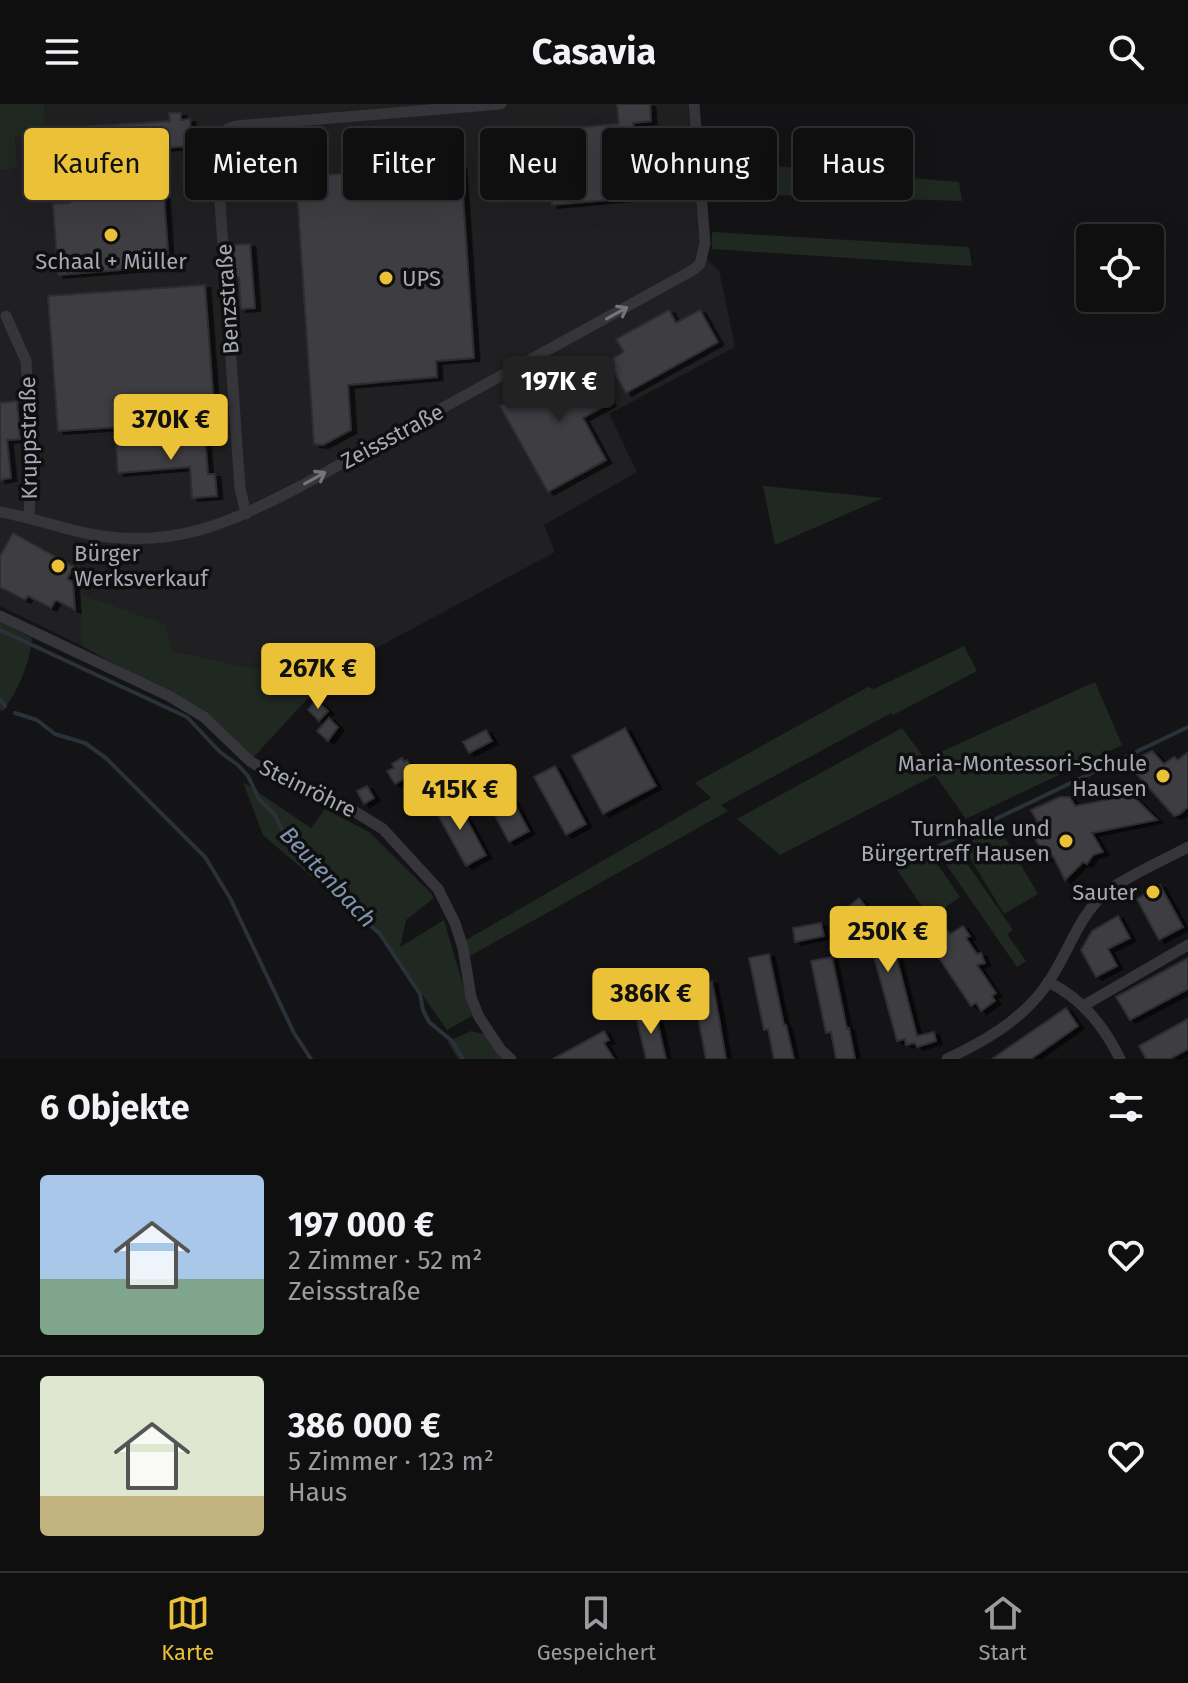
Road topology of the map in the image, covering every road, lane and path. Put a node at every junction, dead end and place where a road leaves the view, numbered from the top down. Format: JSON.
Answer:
{"nodes":[{"id":1,"x":501,"y":104,"type":"edge"},
{"id":2,"x":694,"y":104,"type":"edge"},
{"id":3,"x":6,"y":316,"type":"dead end"},
{"id":4,"x":0,"y":512,"type":"edge"},
{"id":5,"x":246,"y":514,"type":"junction"},
{"id":6,"x":29,"y":516,"type":"junction"},
{"id":7,"x":0,"y":616,"type":"edge"},
{"id":8,"x":1188,"y":847,"type":"edge"},
{"id":9,"x":1188,"y":945,"type":"edge"},
{"id":10,"x":1048,"y":982,"type":"junction"},
{"id":11,"x":1083,"y":1006,"type":"junction"},
{"id":12,"x":511,"y":1059,"type":"edge"},
{"id":13,"x":947,"y":1059,"type":"edge"},
{"id":14,"x":1120,"y":1059,"type":"edge"}],
"edges":[{"from":1,"to":5,"type":"street","name":"Benzstraße"},
{"from":5,"to":2,"type":"street","name":"Zeissstraße","one_way":true},
{"from":3,"to":6,"type":"street","name":"Kruppstraße"},
{"from":4,"to":6,"type":"street","name":"Zeissstraße"},
{"from":5,"to":6,"type":"street","name":"Zeissstraße"},
{"from":7,"to":12,"type":"street","name":"Steinröhre"},
{"from":8,"to":10,"type":"street"},
{"from":9,"to":11,"type":"street"},
{"from":10,"to":11,"type":"street"},
{"from":10,"to":13,"type":"street"},
{"from":11,"to":14,"type":"street"}]}
